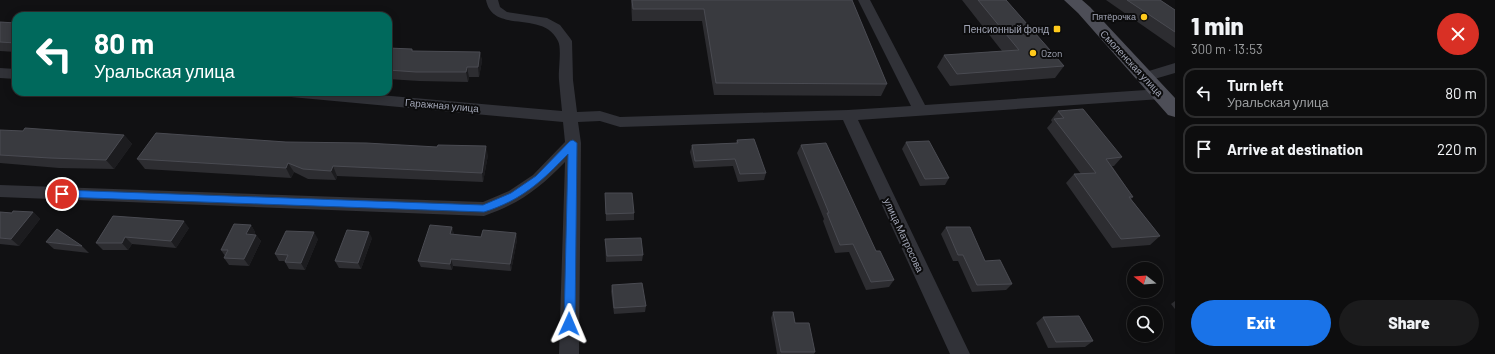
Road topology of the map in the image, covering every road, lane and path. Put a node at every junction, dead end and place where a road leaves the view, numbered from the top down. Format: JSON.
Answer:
{"nodes":[{"id":1,"x":492,"y":0,"type":"edge"},
{"id":2,"x":864,"y":0,"type":"edge"},
{"id":3,"x":1072,"y":0,"type":"edge"},
{"id":4,"x":1175,"y":68,"type":"edge"},
{"id":5,"x":0,"y":73,"type":"edge"},
{"id":6,"x":12,"y":74,"type":"edge"},
{"id":7,"x":1144,"y":77,"type":"junction"},
{"id":8,"x":1161,"y":94,"type":"junction"},
{"id":9,"x":335,"y":96,"type":"edge"},
{"id":10,"x":920,"y":110,"type":"junction"},
{"id":11,"x":1175,"y":110,"type":"edge"},
{"id":12,"x":848,"y":115,"type":"junction"},
{"id":13,"x":569,"y":117,"type":"junction"},
{"id":14,"x":573,"y":143,"type":"junction"},
{"id":15,"x":0,"y":191,"type":"edge"},
{"id":16,"x":569,"y":354,"type":"edge"},
{"id":17,"x":960,"y":354,"type":"edge"}],
"edges":[{"from":1,"to":13,"type":"street"},
{"from":2,"to":10,"type":"street"},
{"from":3,"to":7,"type":"main road","name":"Смоленская улица"},
{"from":4,"to":7,"type":"street"},
{"from":5,"to":6,"type":"street"},
{"from":7,"to":8,"type":"main road","name":"Смоленская улица"},
{"from":8,"to":10,"type":"street","name":"Гаражная улица"},
{"from":8,"to":11,"type":"main road","name":"Смоленская улица"},
{"from":9,"to":13,"type":"street","name":"Гаражная улица"},
{"from":10,"to":12,"type":"street","name":"Гаражная улица"},
{"from":12,"to":13,"type":"street","name":"Гаражная улица"},
{"from":12,"to":17,"type":"street","name":"улица Матросова"},
{"from":13,"to":14,"type":"street"},
{"from":14,"to":15,"type":"street"},
{"from":14,"to":16,"type":"street"}]}
